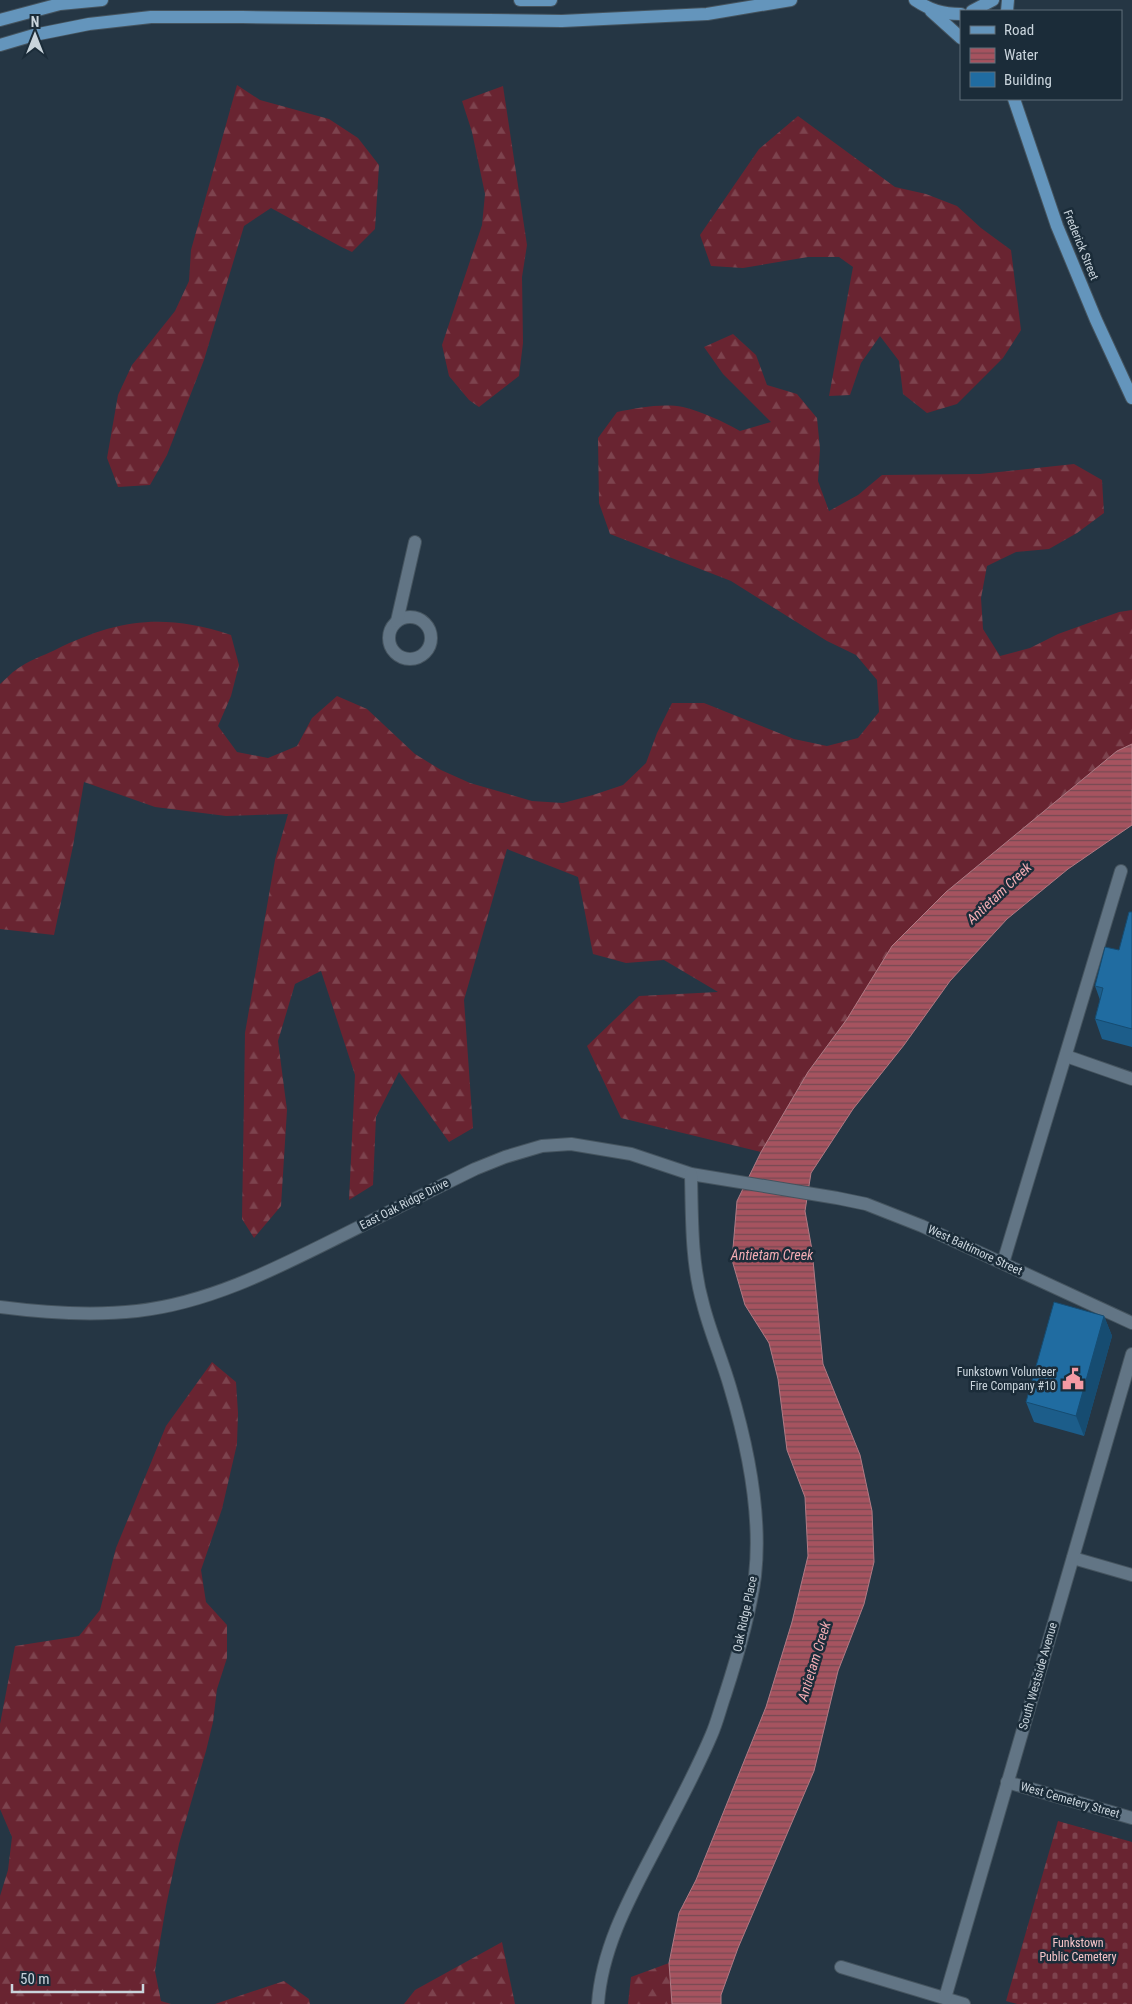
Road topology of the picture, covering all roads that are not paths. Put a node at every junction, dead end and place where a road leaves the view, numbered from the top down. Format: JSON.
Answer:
{"nodes":[{"id":1,"x":102,"y":0,"type":"edge"},
{"id":2,"x":520,"y":0,"type":"edge"},
{"id":3,"x":551,"y":0,"type":"edge"},
{"id":4,"x":791,"y":0,"type":"edge"},
{"id":5,"x":914,"y":0,"type":"edge"},
{"id":6,"x":993,"y":0,"type":"edge"},
{"id":7,"x":929,"y":9,"type":"junction"},
{"id":8,"x":974,"y":10,"type":"edge"},
{"id":9,"x":960,"y":14,"type":"edge"},
{"id":10,"x":0,"y":20,"type":"edge"},
{"id":11,"x":960,"y":37,"type":"edge"},
{"id":12,"x":0,"y":45,"type":"edge"},
{"id":13,"x":1014,"y":100,"type":"edge"},
{"id":14,"x":1132,"y":398,"type":"edge"},
{"id":15,"x":415,"y":542,"type":"dead end"},
{"id":16,"x":397,"y":621,"type":"dead end"},
{"id":17,"x":1121,"y":871,"type":"dead end"},
{"id":18,"x":1066,"y":1056,"type":"junction"},
{"id":19,"x":1132,"y":1079,"type":"edge"},
{"id":20,"x":691,"y":1174,"type":"junction"},
{"id":21,"x":812,"y":1194,"type":"joint"},
{"id":22,"x":1003,"y":1264,"type":"junction"},
{"id":23,"x":0,"y":1307,"type":"edge"},
{"id":24,"x":1132,"y":1323,"type":"edge"},
{"id":25,"x":1132,"y":1354,"type":"edge"},
{"id":26,"x":1073,"y":1558,"type":"junction"},
{"id":27,"x":1132,"y":1575,"type":"edge"},
{"id":28,"x":1007,"y":1782,"type":"junction"},
{"id":29,"x":1132,"y":1818,"type":"edge"},
{"id":30,"x":841,"y":1967,"type":"dead end"},
{"id":31,"x":945,"y":1998,"type":"junction"},
{"id":32,"x":598,"y":2004,"type":"edge"},
{"id":33,"x":964,"y":2004,"type":"edge"}],
"edges":[{"from":1,"to":10,"type":"main road"},
{"from":2,"to":3,"type":"main road"},
{"from":4,"to":12,"type":"main road"},
{"from":5,"to":7,"type":"main road"},
{"from":6,"to":8,"type":"main road"},
{"from":7,"to":9,"type":"main road"},
{"from":7,"to":11,"type":"main road"},
{"from":13,"to":14,"type":"main road","name":"Frederick Street"},
{"from":15,"to":16,"type":"street"},
{"from":17,"to":18,"type":"street"},
{"from":18,"to":19,"type":"street"},
{"from":18,"to":22,"type":"street"},
{"from":20,"to":21,"type":"street","name":"East Oak Ridge Drive"},
{"from":20,"to":23,"type":"street","name":"East Oak Ridge Drive"},
{"from":20,"to":32,"type":"street","name":"Oak Ridge Place"},
{"from":21,"to":22,"type":"street","name":"West Baltimore Street"},
{"from":22,"to":24,"type":"street","name":"West Baltimore Street"},
{"from":25,"to":26,"type":"street","name":"South Westside Avenue"},
{"from":26,"to":27,"type":"street"},
{"from":26,"to":28,"type":"street","name":"South Westside Avenue"},
{"from":28,"to":29,"type":"street","name":"West Cemetery Street"},
{"from":28,"to":31,"type":"street","name":"South Westside Avenue"},
{"from":30,"to":31,"type":"street"},
{"from":31,"to":33,"type":"street"}]}
